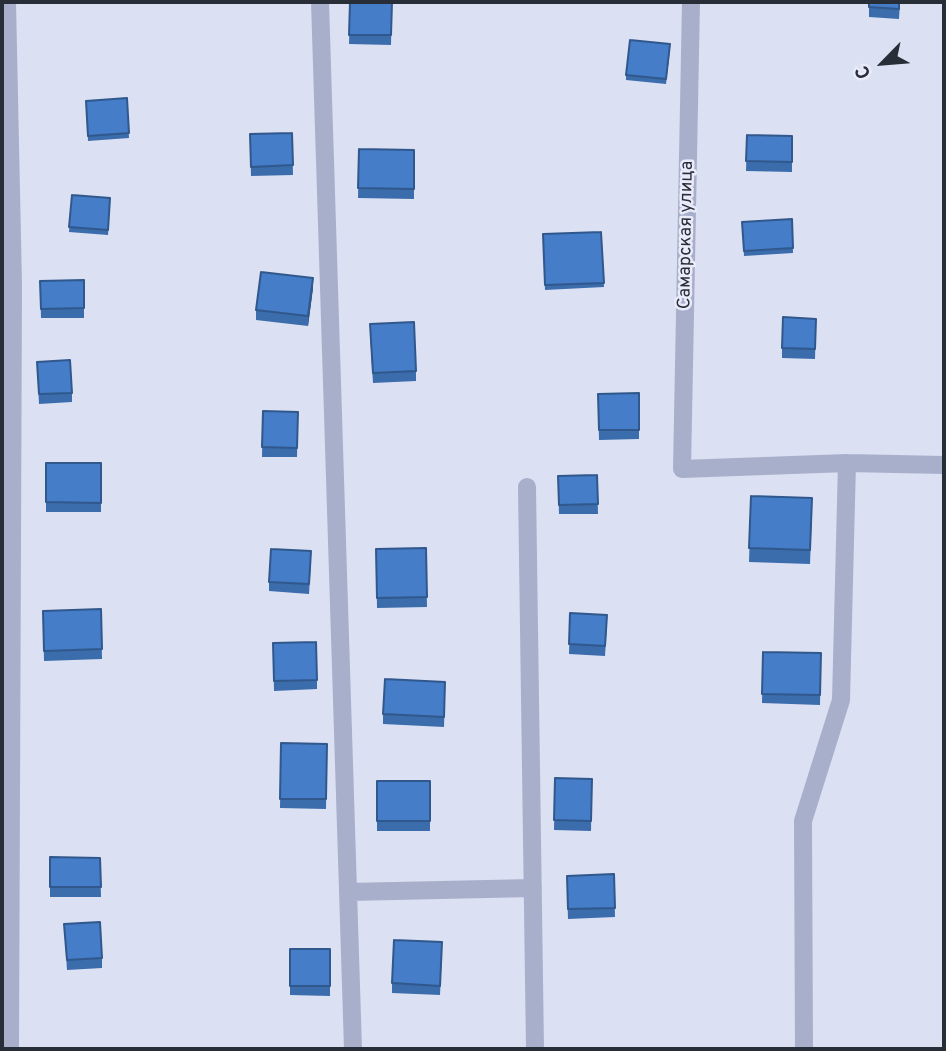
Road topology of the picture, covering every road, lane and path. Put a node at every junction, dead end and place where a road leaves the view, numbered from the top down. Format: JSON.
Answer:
{"nodes":[{"id":1,"x":7,"y":2,"type":"edge"},
{"id":2,"x":320,"y":2,"type":"edge"},
{"id":3,"x":691,"y":2,"type":"edge"},
{"id":4,"x":8,"y":285,"type":"edge"},
{"id":5,"x":847,"y":463,"type":"junction"},
{"id":6,"x":944,"y":465,"type":"edge"},
{"id":7,"x":527,"y":487,"type":"dead end"},
{"id":8,"x":533,"y":888,"type":"junction"},
{"id":9,"x":348,"y":892,"type":"junction"},
{"id":10,"x":10,"y":1049,"type":"edge"},
{"id":11,"x":353,"y":1049,"type":"edge"},
{"id":12,"x":536,"y":1049,"type":"edge"},
{"id":13,"x":804,"y":1049,"type":"edge"}],
"edges":[{"from":1,"to":4,"type":"street"},
{"from":2,"to":9,"type":"street"},
{"from":3,"to":5,"type":"street","name":"Самарская улица"},
{"from":4,"to":10,"type":"street"},
{"from":5,"to":6,"type":"street"},
{"from":5,"to":13,"type":"street"},
{"from":7,"to":8,"type":"street"},
{"from":8,"to":9,"type":"street"},
{"from":8,"to":12,"type":"street"},
{"from":9,"to":11,"type":"street"}]}
